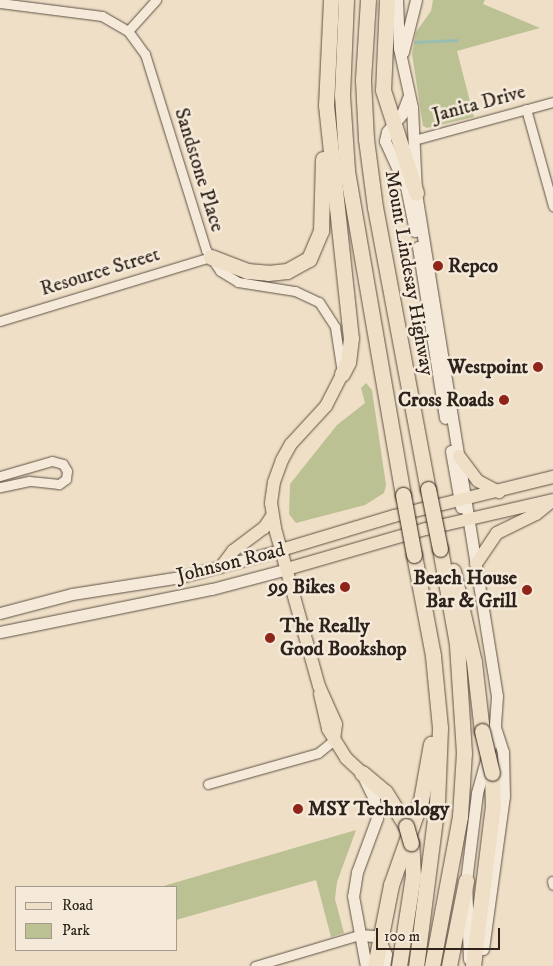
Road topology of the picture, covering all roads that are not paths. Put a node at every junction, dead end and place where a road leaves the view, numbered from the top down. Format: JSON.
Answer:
{"nodes":[{"id":1,"x":156,"y":0,"type":"edge"},
{"id":2,"x":332,"y":0,"type":"edge"},
{"id":3,"x":346,"y":0,"type":"edge"},
{"id":4,"x":368,"y":0,"type":"edge"},
{"id":5,"x":387,"y":0,"type":"edge"},
{"id":6,"x":397,"y":0,"type":"edge"},
{"id":7,"x":416,"y":0,"type":"edge"},
{"id":8,"x":0,"y":3,"type":"edge"},
{"id":9,"x":128,"y":31,"type":"junction"},
{"id":10,"x":402,"y":56,"type":"junction"},
{"id":11,"x":408,"y":98,"type":"junction"},
{"id":12,"x":553,"y":102,"type":"edge"},
{"id":13,"x":326,"y":105,"type":"junction"},
{"id":14,"x":526,"y":109,"type":"junction"},
{"id":15,"x":394,"y":124,"type":"junction"},
{"id":16,"x":414,"y":140,"type":"junction"},
{"id":17,"x":416,"y":193,"type":"junction"},
{"id":18,"x":553,"y":206,"type":"edge"},
{"id":19,"x":211,"y":257,"type":"junction"},
{"id":20,"x":0,"y":320,"type":"edge"},
{"id":21,"x":342,"y":374,"type":"junction"},
{"id":22,"x":459,"y":456,"type":"junction"},
{"id":23,"x":0,"y":476,"type":"edge"},
{"id":24,"x":553,"y":477,"type":"edge"},
{"id":25,"x":0,"y":487,"type":"edge"},
{"id":26,"x":499,"y":492,"type":"junction"},
{"id":27,"x":462,"y":500,"type":"junction"},
{"id":28,"x":553,"y":500,"type":"edge"},
{"id":29,"x":272,"y":516,"type":"junction"},
{"id":30,"x":469,"y":518,"type":"junction"},
{"id":31,"x":440,"y":549,"type":"junction"},
{"id":32,"x":281,"y":550,"type":"junction"},
{"id":33,"x":476,"y":564,"type":"junction"},
{"id":34,"x":220,"y":567,"type":"junction"},
{"id":35,"x":287,"y":569,"type":"junction"},
{"id":36,"x":0,"y":613,"type":"edge"},
{"id":37,"x":0,"y":632,"type":"edge"},
{"id":38,"x":437,"y":711,"type":"junction"},
{"id":39,"x":488,"y":729,"type":"junction"},
{"id":40,"x":334,"y":740,"type":"junction"},
{"id":41,"x":362,"y":773,"type":"junction"},
{"id":42,"x":208,"y":784,"type":"dead end"},
{"id":43,"x":466,"y":881,"type":"junction"},
{"id":44,"x":477,"y":925,"type":"junction"},
{"id":45,"x":360,"y":935,"type":"junction"},
{"id":46,"x":380,"y":940,"type":"junction"},
{"id":47,"x":483,"y":949,"type":"junction"},
{"id":48,"x":255,"y":966,"type":"edge"},
{"id":49,"x":366,"y":966,"type":"edge"},
{"id":50,"x":375,"y":966,"type":"edge"},
{"id":51,"x":384,"y":966,"type":"edge"},
{"id":52,"x":399,"y":966,"type":"edge"},
{"id":53,"x":416,"y":966,"type":"edge"},
{"id":54,"x":432,"y":966,"type":"edge"},
{"id":55,"x":449,"y":966,"type":"edge"},
{"id":56,"x":472,"y":966,"type":"edge"},
{"id":57,"x":485,"y":966,"type":"edge"}],
"edges":[{"from":1,"to":9,"type":"street"},
{"from":2,"to":13,"type":"highway"},
{"from":3,"to":38,"type":"highway","bridge":true},
{"from":4,"to":31,"type":"highway","name":"Mount Lindesay Highway","bridge":true},
{"from":5,"to":15,"type":"highway"},
{"from":6,"to":10,"type":"main road","name":"Mount Lindesay Highway"},
{"from":7,"to":10,"type":"main road","name":"Mount Lindesay Highway"},
{"from":8,"to":9,"type":"street","name":"Sandstone Place"},
{"from":9,"to":19,"type":"street","name":"Sandstone Place"},
{"from":10,"to":11,"type":"main road","name":"Mount Lindesay Highway"},
{"from":11,"to":15,"type":"main road","name":"Mount Lindesay Highway"},
{"from":11,"to":16,"type":"main road","name":"Mount Lindesay Highway"},
{"from":12,"to":14,"type":"street","name":"Janita Drive"},
{"from":13,"to":19,"type":"highway"},
{"from":13,"to":21,"type":"highway"},
{"from":14,"to":16,"type":"street","name":"Janita Drive"},
{"from":14,"to":18,"type":"street"},
{"from":15,"to":17,"type":"highway"},
{"from":15,"to":27,"type":"main road","name":"Mount Lindesay Highway"},
{"from":16,"to":17,"type":"main road","name":"Mount Lindesay Highway"},
{"from":17,"to":22,"type":"main road","name":"Mount Lindesay Highway"},
{"from":19,"to":20,"type":"street","name":"Resource Street"},
{"from":19,"to":21,"type":"street","name":"Sandstone Place"},
{"from":21,"to":29,"type":"main road"},
{"from":22,"to":26,"type":"main road"},
{"from":22,"to":27,"type":"main road","name":"Mount Lindesay Highway"},
{"from":23,"to":25,"type":"street"},
{"from":24,"to":26,"type":"main road","name":"Johnson Road"},
{"from":26,"to":27,"type":"main road","name":"Johnson Road"},
{"from":27,"to":30,"type":"main road","name":"Mount Lindesay Highway"},
{"from":27,"to":32,"type":"main road","name":"Johnson Road"},
{"from":28,"to":30,"type":"main road","name":"Johnson Road"},
{"from":28,"to":33,"type":"main road"},
{"from":29,"to":32,"type":"main road"},
{"from":29,"to":34,"type":"main road"},
{"from":30,"to":33,"type":"main road","name":"Mount Lindesay Highway"},
{"from":30,"to":35,"type":"main road","name":"Johnson Road"},
{"from":31,"to":39,"type":"highway"},
{"from":31,"to":54,"type":"highway","name":"Mount Lindesay Highway"},
{"from":32,"to":34,"type":"main road","name":"Johnson Road"},
{"from":32,"to":35,"type":"main road"},
{"from":33,"to":39,"type":"main road","name":"Mount Lindesay Highway"},
{"from":34,"to":36,"type":"main road","name":"Johnson Road"},
{"from":35,"to":37,"type":"main road","name":"Johnson Road"},
{"from":35,"to":40,"type":"main road"},
{"from":38,"to":46,"type":"highway"},
{"from":38,"to":53,"type":"highway"},
{"from":39,"to":43,"type":"main road","name":"Mount Lindesay Highway"},
{"from":39,"to":44,"type":"highway","bridge":true},
{"from":39,"to":47,"type":"main road"},
{"from":40,"to":41,"type":"main road"},
{"from":40,"to":42,"type":"street"},
{"from":41,"to":45,"type":"main road"},
{"from":41,"to":52,"type":"highway","bridge":true},
{"from":43,"to":55,"type":"highway"},
{"from":43,"to":56,"type":"main road","name":"Mount Lindesay Highway"},
{"from":44,"to":47,"type":"highway"},
{"from":44,"to":56,"type":"highway"},
{"from":45,"to":46,"type":"main road"},
{"from":45,"to":48,"type":"street"},
{"from":45,"to":49,"type":"main road"},
{"from":46,"to":50,"type":"highway"},
{"from":46,"to":51,"type":"main road"},
{"from":47,"to":57,"type":"highway"}]}
